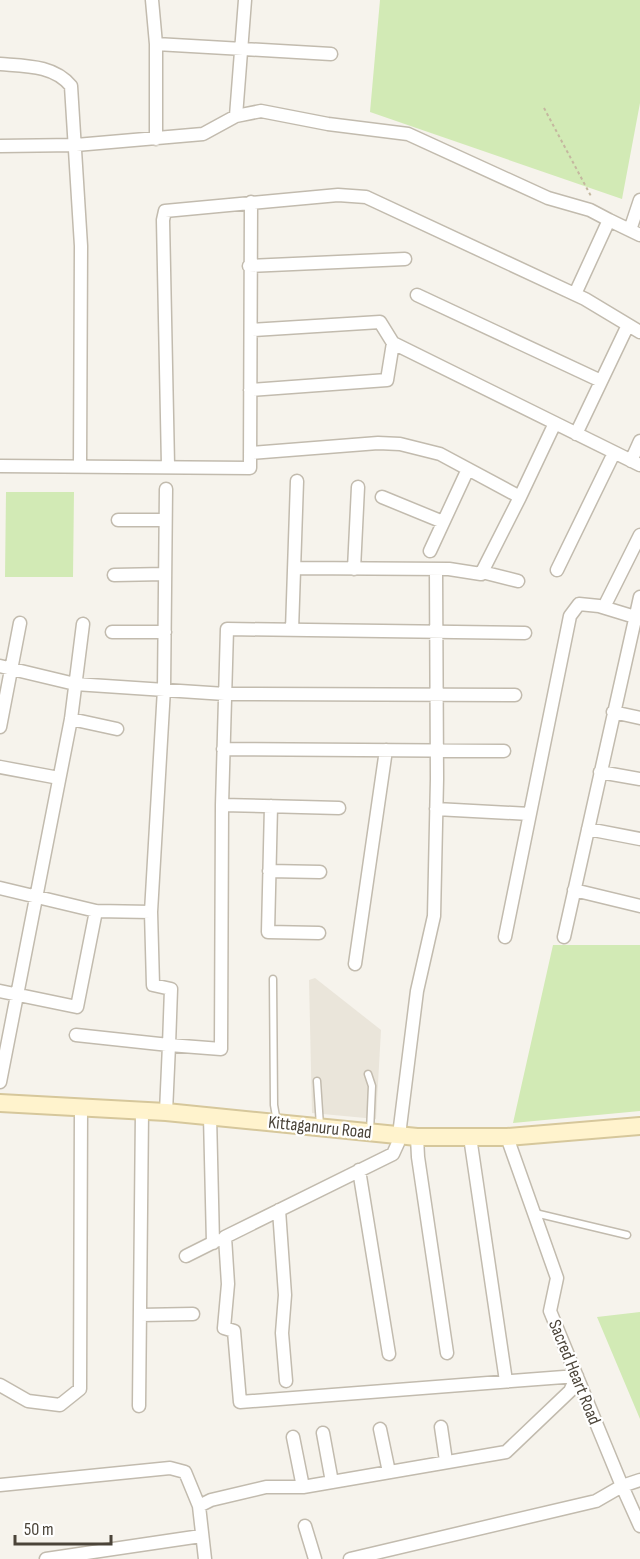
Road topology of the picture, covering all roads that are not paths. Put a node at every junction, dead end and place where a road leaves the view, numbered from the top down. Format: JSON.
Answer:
{"nodes":[{"id":1,"x":152,"y":0,"type":"edge"},
{"id":2,"x":244,"y":0,"type":"edge"},
{"id":3,"x":156,"y":44,"type":"junction"},
{"id":4,"x":242,"y":49,"type":"junction"},
{"id":5,"x":331,"y":54,"type":"dead end"},
{"id":6,"x":0,"y":64,"type":"edge"},
{"id":7,"x":236,"y":116,"type":"junction"},
{"id":8,"x":156,"y":139,"type":"junction"},
{"id":9,"x":76,"y":145,"type":"junction"},
{"id":10,"x":0,"y":146,"type":"edge"},
{"id":11,"x":640,"y":200,"type":"edge"},
{"id":12,"x":251,"y":202,"type":"junction"},
{"id":13,"x":605,"y":218,"type":"junction"},
{"id":14,"x":635,"y":233,"type":"edge"},
{"id":15,"x":405,"y":259,"type":"dead end"},
{"id":16,"x":249,"y":266,"type":"junction"},
{"id":17,"x":575,"y":294,"type":"junction"},
{"id":18,"x":417,"y":296,"type":"dead end"},
{"id":19,"x":628,"y":325,"type":"junction"},
{"id":20,"x":252,"y":330,"type":"junction"},
{"id":21,"x":640,"y":332,"type":"edge"},
{"id":22,"x":393,"y":343,"type":"junction"},
{"id":23,"x":601,"y":381,"type":"junction"},
{"id":24,"x":250,"y":390,"type":"junction"},
{"id":25,"x":555,"y":423,"type":"junction"},
{"id":26,"x":576,"y":434,"type":"junction"},
{"id":27,"x":640,"y":441,"type":"edge"},
{"id":28,"x":250,"y":453,"type":"junction"},
{"id":29,"x":614,"y":453,"type":"junction"},
{"id":30,"x":635,"y":463,"type":"edge"},
{"id":31,"x":168,"y":465,"type":"junction"},
{"id":32,"x":0,"y":466,"type":"edge"},
{"id":33,"x":80,"y":466,"type":"junction"},
{"id":34,"x":468,"y":469,"type":"junction"},
{"id":35,"x":297,"y":481,"type":"dead end"},
{"id":36,"x":358,"y":487,"type":"dead end"},
{"id":37,"x":166,"y":489,"type":"dead end"},
{"id":38,"x":382,"y":497,"type":"dead end"},
{"id":39,"x":520,"y":497,"type":"junction"},
{"id":40,"x":118,"y":520,"type":"dead end"},
{"id":41,"x":165,"y":520,"type":"junction"},
{"id":42,"x":443,"y":522,"type":"junction"},
{"id":43,"x":640,"y":535,"type":"edge"},
{"id":44,"x":430,"y":551,"type":"dead end"},
{"id":45,"x":294,"y":568,"type":"junction"},
{"id":46,"x":354,"y":569,"type":"junction"},
{"id":47,"x":436,"y":570,"type":"junction"},
{"id":48,"x":557,"y":570,"type":"dead end"},
{"id":49,"x":482,"y":572,"type":"junction"},
{"id":50,"x":165,"y":574,"type":"junction"},
{"id":51,"x":114,"y":575,"type":"dead end"},
{"id":52,"x":518,"y":581,"type":"dead end"},
{"id":53,"x":640,"y":597,"type":"edge"},
{"id":54,"x":604,"y":607,"type":"junction"},
{"id":55,"x":635,"y":616,"type":"junction"},
{"id":56,"x":20,"y":623,"type":"dead end"},
{"id":57,"x":82,"y":624,"type":"dead end"},
{"id":58,"x":292,"y":630,"type":"junction"},
{"id":59,"x":112,"y":632,"type":"dead end"},
{"id":60,"x":165,"y":632,"type":"junction"},
{"id":61,"x":436,"y":632,"type":"junction"},
{"id":62,"x":525,"y":633,"type":"dead end"},
{"id":63,"x":626,"y":653,"type":"junction"},
{"id":64,"x":640,"y":656,"type":"edge"},
{"id":65,"x":5,"y":667,"type":"edge"},
{"id":66,"x":75,"y":684,"type":"junction"},
{"id":67,"x":164,"y":689,"type":"junction"},
{"id":68,"x":225,"y":694,"type":"junction"},
{"id":69,"x":436,"y":694,"type":"junction"},
{"id":70,"x":515,"y":695,"type":"dead end"},
{"id":71,"x":613,"y":712,"type":"junction"},
{"id":72,"x":640,"y":718,"type":"edge"},
{"id":73,"x":71,"y":719,"type":"junction"},
{"id":74,"x":0,"y":727,"type":"edge"},
{"id":75,"x":117,"y":729,"type":"dead end"},
{"id":76,"x":223,"y":749,"type":"junction"},
{"id":77,"x":386,"y":750,"type":"junction"},
{"id":78,"x":437,"y":750,"type":"junction"},
{"id":79,"x":504,"y":751,"type":"dead end"},
{"id":80,"x":0,"y":767,"type":"edge"},
{"id":81,"x":600,"y":772,"type":"junction"},
{"id":82,"x":59,"y":778,"type":"junction"},
{"id":83,"x":640,"y":779,"type":"edge"},
{"id":84,"x":222,"y":805,"type":"junction"},
{"id":85,"x":270,"y":806,"type":"junction"},
{"id":86,"x":339,"y":808,"type":"dead end"},
{"id":87,"x":436,"y":809,"type":"junction"},
{"id":88,"x":530,"y":814,"type":"junction"},
{"id":89,"x":588,"y":829,"type":"junction"},
{"id":90,"x":640,"y":839,"type":"edge"},
{"id":91,"x":269,"y":871,"type":"junction"},
{"id":92,"x":320,"y":872,"type":"dead end"},
{"id":93,"x":0,"y":888,"type":"edge"},
{"id":94,"x":574,"y":890,"type":"junction"},
{"id":95,"x":37,"y":895,"type":"junction"},
{"id":96,"x":640,"y":906,"type":"edge"},
{"id":97,"x":96,"y":911,"type":"junction"},
{"id":98,"x":151,"y":912,"type":"junction"},
{"id":99,"x":320,"y":933,"type":"dead end"},
{"id":100,"x":505,"y":937,"type":"dead end"},
{"id":101,"x":564,"y":937,"type":"dead end"},
{"id":102,"x":355,"y":964,"type":"dead end"},
{"id":103,"x":273,"y":979,"type":"dead end"},
{"id":104,"x":0,"y":991,"type":"edge"},
{"id":105,"x":18,"y":994,"type":"junction"},
{"id":106,"x":76,"y":1035,"type":"dead end"},
{"id":107,"x":169,"y":1046,"type":"junction"},
{"id":108,"x":368,"y":1074,"type":"dead end"},
{"id":109,"x":317,"y":1081,"type":"dead end"},
{"id":110,"x":0,"y":1082,"type":"edge"},
{"id":111,"x":0,"y":1103,"type":"edge"},
{"id":112,"x":81,"y":1108,"type":"junction"},
{"id":113,"x":142,"y":1111,"type":"junction"},
{"id":114,"x":166,"y":1112,"type":"junction"},
{"id":115,"x":210,"y":1116,"type":"junction"},
{"id":116,"x":277,"y":1123,"type":"junction"},
{"id":117,"x":640,"y":1126,"type":"edge"},
{"id":118,"x":320,"y":1127,"type":"junction"},
{"id":119,"x":370,"y":1132,"type":"junction"},
{"id":120,"x":399,"y":1135,"type":"junction"},
{"id":121,"x":417,"y":1137,"type":"junction"},
{"id":122,"x":470,"y":1137,"type":"junction"},
{"id":123,"x":507,"y":1137,"type":"junction"},
{"id":124,"x":359,"y":1170,"type":"junction"},
{"id":125,"x":279,"y":1210,"type":"junction"},
{"id":126,"x":534,"y":1213,"type":"junction"},
{"id":127,"x":627,"y":1235,"type":"dead end"},
{"id":128,"x":225,"y":1237,"type":"junction"},
{"id":129,"x":213,"y":1243,"type":"junction"},
{"id":130,"x":186,"y":1256,"type":"dead end"},
{"id":131,"x":193,"y":1314,"type":"dead end"},
{"id":132,"x":140,"y":1315,"type":"junction"},
{"id":133,"x":447,"y":1353,"type":"dead end"},
{"id":134,"x":389,"y":1354,"type":"dead end"},
{"id":135,"x":577,"y":1376,"type":"junction"},
{"id":136,"x":286,"y":1381,"type":"dead end"},
{"id":137,"x":506,"y":1381,"type":"junction"},
{"id":138,"x":0,"y":1385,"type":"edge"},
{"id":139,"x":140,"y":1406,"type":"dead end"},
{"id":140,"x":441,"y":1427,"type":"dead end"},
{"id":141,"x":380,"y":1430,"type":"dead end"},
{"id":142,"x":323,"y":1433,"type":"dead end"},
{"id":143,"x":293,"y":1437,"type":"dead end"},
{"id":144,"x":446,"y":1461,"type":"junction"},
{"id":145,"x":389,"y":1472,"type":"junction"},
{"id":146,"x":640,"y":1480,"type":"edge"},
{"id":147,"x":332,"y":1482,"type":"junction"},
{"id":148,"x":0,"y":1485,"type":"edge"},
{"id":149,"x":622,"y":1486,"type":"junction"},
{"id":150,"x":303,"y":1487,"type":"junction"},
{"id":151,"x":199,"y":1506,"type":"junction"},
{"id":152,"x":305,"y":1526,"type":"dead end"},
{"id":153,"x":640,"y":1526,"type":"edge"},
{"id":154,"x":201,"y":1536,"type":"junction"},
{"id":155,"x":135,"y":1546,"type":"junction"},
{"id":156,"x":80,"y":1556,"type":"edge"},
{"id":157,"x":45,"y":1559,"type":"edge"},
{"id":158,"x":137,"y":1559,"type":"edge"},
{"id":159,"x":205,"y":1559,"type":"edge"},
{"id":160,"x":315,"y":1559,"type":"edge"},
{"id":161,"x":350,"y":1559,"type":"edge"}],
"edges":[{"from":1,"to":3,"type":"street"},
{"from":2,"to":4,"type":"street"},
{"from":3,"to":4,"type":"street"},
{"from":3,"to":8,"type":"street"},
{"from":4,"to":5,"type":"street"},
{"from":4,"to":7,"type":"street"},
{"from":6,"to":9,"type":"street"},
{"from":7,"to":8,"type":"street"},
{"from":7,"to":13,"type":"street"},
{"from":8,"to":9,"type":"street"},
{"from":9,"to":10,"type":"street"},
{"from":9,"to":33,"type":"street"},
{"from":11,"to":14,"type":"street"},
{"from":12,"to":16,"type":"street"},
{"from":12,"to":17,"type":"street"},
{"from":12,"to":31,"type":"street"},
{"from":13,"to":14,"type":"street"},
{"from":13,"to":17,"type":"street"},
{"from":15,"to":16,"type":"street"},
{"from":16,"to":20,"type":"street"},
{"from":17,"to":19,"type":"street"},
{"from":18,"to":23,"type":"street"},
{"from":19,"to":21,"type":"street"},
{"from":19,"to":23,"type":"street"},
{"from":20,"to":22,"type":"street"},
{"from":20,"to":24,"type":"street"},
{"from":22,"to":24,"type":"street"},
{"from":22,"to":25,"type":"street"},
{"from":23,"to":26,"type":"street"},
{"from":24,"to":28,"type":"street"},
{"from":25,"to":26,"type":"street"},
{"from":25,"to":39,"type":"street"},
{"from":26,"to":29,"type":"street"},
{"from":27,"to":30,"type":"street"},
{"from":28,"to":31,"type":"street"},
{"from":28,"to":34,"type":"street"},
{"from":29,"to":30,"type":"street"},
{"from":29,"to":48,"type":"street"},
{"from":31,"to":33,"type":"street"},
{"from":32,"to":33,"type":"street"},
{"from":34,"to":39,"type":"street"},
{"from":34,"to":42,"type":"street"},
{"from":35,"to":45,"type":"street"},
{"from":36,"to":46,"type":"street"},
{"from":37,"to":41,"type":"street"},
{"from":38,"to":42,"type":"street"},
{"from":39,"to":49,"type":"street"},
{"from":40,"to":41,"type":"street"},
{"from":41,"to":50,"type":"street"},
{"from":42,"to":44,"type":"street"},
{"from":43,"to":54,"type":"street"},
{"from":45,"to":46,"type":"street"},
{"from":45,"to":58,"type":"street"},
{"from":46,"to":47,"type":"street"},
{"from":47,"to":49,"type":"street"},
{"from":47,"to":61,"type":"street"},
{"from":49,"to":52,"type":"street"},
{"from":50,"to":51,"type":"street"},
{"from":50,"to":60,"type":"street"},
{"from":53,"to":55,"type":"street"},
{"from":54,"to":55,"type":"street"},
{"from":54,"to":88,"type":"street"},
{"from":55,"to":63,"type":"street"},
{"from":56,"to":65,"type":"street"},
{"from":57,"to":66,"type":"street"},
{"from":58,"to":61,"type":"street"},
{"from":58,"to":68,"type":"street"},
{"from":59,"to":60,"type":"street"},
{"from":60,"to":67,"type":"street"},
{"from":61,"to":62,"type":"street"},
{"from":61,"to":69,"type":"street"},
{"from":63,"to":64,"type":"street"},
{"from":63,"to":71,"type":"street"},
{"from":65,"to":66,"type":"street"},
{"from":65,"to":74,"type":"street"},
{"from":66,"to":67,"type":"street"},
{"from":66,"to":73,"type":"street"},
{"from":67,"to":68,"type":"street"},
{"from":67,"to":98,"type":"street"},
{"from":68,"to":69,"type":"street"},
{"from":68,"to":76,"type":"street"},
{"from":69,"to":70,"type":"street"},
{"from":69,"to":78,"type":"street"},
{"from":71,"to":72,"type":"street"},
{"from":71,"to":81,"type":"street"},
{"from":73,"to":75,"type":"street"},
{"from":73,"to":82,"type":"street"},
{"from":76,"to":77,"type":"street"},
{"from":76,"to":84,"type":"street"},
{"from":77,"to":78,"type":"street"},
{"from":77,"to":102,"type":"street"},
{"from":78,"to":79,"type":"street"},
{"from":78,"to":87,"type":"street"},
{"from":80,"to":82,"type":"street"},
{"from":81,"to":83,"type":"street"},
{"from":81,"to":89,"type":"street"},
{"from":82,"to":95,"type":"street"},
{"from":84,"to":85,"type":"street"},
{"from":84,"to":107,"type":"street"},
{"from":85,"to":86,"type":"street"},
{"from":85,"to":91,"type":"street"},
{"from":87,"to":88,"type":"street"},
{"from":87,"to":120,"type":"street"},
{"from":88,"to":100,"type":"street"},
{"from":89,"to":90,"type":"street"},
{"from":89,"to":94,"type":"street"},
{"from":91,"to":92,"type":"street"},
{"from":91,"to":99,"type":"street"},
{"from":93,"to":95,"type":"street"},
{"from":94,"to":96,"type":"street"},
{"from":94,"to":101,"type":"street"},
{"from":95,"to":97,"type":"street"},
{"from":95,"to":105,"type":"street"},
{"from":97,"to":98,"type":"street"},
{"from":97,"to":105,"type":"street"},
{"from":98,"to":107,"type":"street"},
{"from":103,"to":116,"type":"lane"},
{"from":104,"to":105,"type":"street"},
{"from":105,"to":110,"type":"street"},
{"from":106,"to":107,"type":"street"},
{"from":107,"to":114,"type":"street"},
{"from":108,"to":119,"type":"lane"},
{"from":109,"to":118,"type":"lane"},
{"from":111,"to":112,"type":"street","name":"Kittaganuru Road"},
{"from":112,"to":113,"type":"street","name":"Kittaganuru Road"},
{"from":112,"to":138,"type":"street"},
{"from":113,"to":114,"type":"street","name":"Kittaganuru Road"},
{"from":113,"to":132,"type":"street"},
{"from":114,"to":115,"type":"street","name":"Kittaganuru Road"},
{"from":115,"to":116,"type":"street","name":"Kittaganuru Road"},
{"from":115,"to":129,"type":"street"},
{"from":116,"to":118,"type":"street","name":"Kittaganuru Road"},
{"from":117,"to":123,"type":"street","name":"Kittaganuru Road"},
{"from":118,"to":119,"type":"street","name":"Kittaganuru Road"},
{"from":119,"to":120,"type":"street","name":"Kittaganuru Road"},
{"from":120,"to":121,"type":"street","name":"Kittaganuru Road"},
{"from":120,"to":124,"type":"street"},
{"from":121,"to":122,"type":"street","name":"Kittaganuru Road"},
{"from":121,"to":133,"type":"street"},
{"from":122,"to":123,"type":"street","name":"Kittaganuru Road"},
{"from":122,"to":137,"type":"street"},
{"from":123,"to":126,"type":"street","name":"Sacred Heart Road"},
{"from":124,"to":125,"type":"street"},
{"from":124,"to":134,"type":"street"},
{"from":125,"to":128,"type":"street"},
{"from":125,"to":136,"type":"street"},
{"from":126,"to":127,"type":"lane"},
{"from":126,"to":135,"type":"street","name":"Sacred Heart Road"},
{"from":128,"to":129,"type":"street"},
{"from":128,"to":137,"type":"street"},
{"from":129,"to":130,"type":"street"},
{"from":131,"to":132,"type":"street"},
{"from":132,"to":139,"type":"street"},
{"from":135,"to":137,"type":"street"},
{"from":135,"to":144,"type":"street"},
{"from":135,"to":149,"type":"street","name":"Sacred Heart Road"},
{"from":140,"to":144,"type":"street"},
{"from":141,"to":145,"type":"street"},
{"from":142,"to":147,"type":"street"},
{"from":143,"to":150,"type":"street"},
{"from":144,"to":145,"type":"street"},
{"from":145,"to":147,"type":"street"},
{"from":146,"to":149,"type":"street"},
{"from":147,"to":150,"type":"street"},
{"from":148,"to":151,"type":"street"},
{"from":149,"to":153,"type":"street","name":"Sacred Heart Road"},
{"from":149,"to":161,"type":"street"},
{"from":150,"to":151,"type":"street"},
{"from":151,"to":154,"type":"street"},
{"from":152,"to":160,"type":"street"},
{"from":154,"to":155,"type":"street"},
{"from":154,"to":159,"type":"street"},
{"from":155,"to":156,"type":"street"},
{"from":155,"to":158,"type":"street"},
{"from":156,"to":157,"type":"street"}]}
